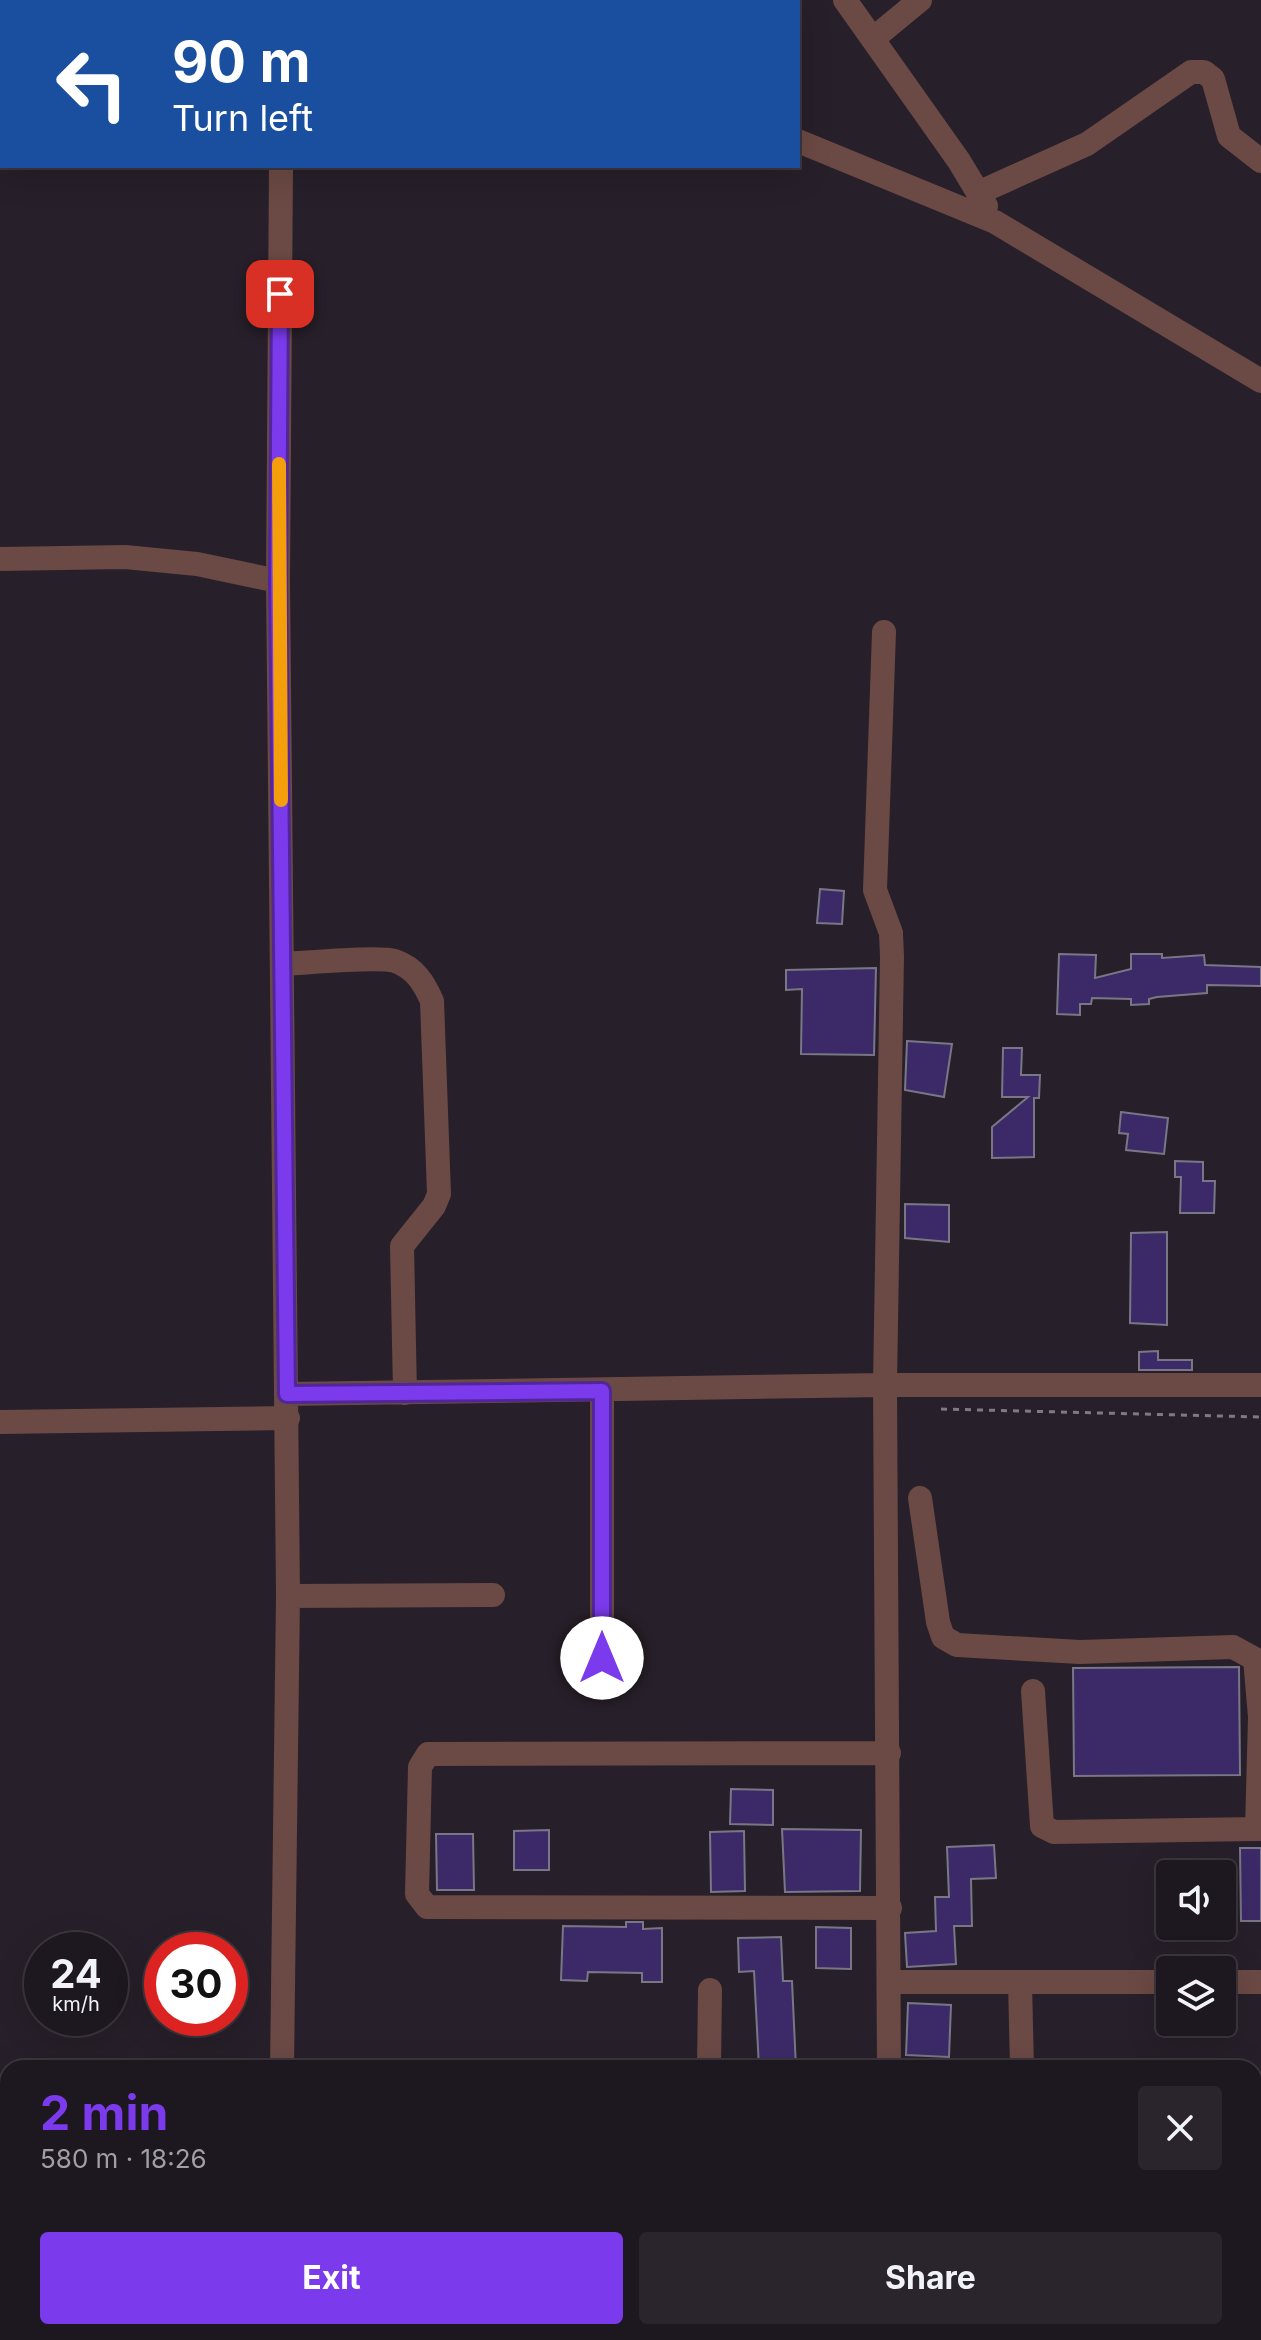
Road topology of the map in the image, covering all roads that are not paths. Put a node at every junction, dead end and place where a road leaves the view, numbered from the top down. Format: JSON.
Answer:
{"nodes":[{"id":1,"x":845,"y":0,"type":"edge"},
{"id":2,"x":920,"y":0,"type":"edge"},
{"id":3,"x":874,"y":38,"type":"junction"},
{"id":4,"x":800,"y":142,"type":"edge"},
{"id":5,"x":1261,"y":161,"type":"edge"},
{"id":6,"x":281,"y":168,"type":"edge"},
{"id":7,"x":978,"y":193,"type":"junction"},
{"id":8,"x":995,"y":222,"type":"junction"},
{"id":9,"x":1261,"y":381,"type":"edge"},
{"id":10,"x":0,"y":559,"type":"edge"},
{"id":11,"x":278,"y":581,"type":"junction"},
{"id":12,"x":884,"y":632,"type":"dead end"},
{"id":13,"x":282,"y":964,"type":"junction"},
{"id":14,"x":885,"y":1385,"type":"junction"},
{"id":15,"x":1261,"y":1385,"type":"edge"},
{"id":16,"x":602,"y":1391,"type":"junction"},
{"id":17,"x":405,"y":1393,"type":"junction"},
{"id":18,"x":288,"y":1406,"type":"junction"},
{"id":19,"x":0,"y":1422,"type":"edge"},
{"id":20,"x":920,"y":1498,"type":"dead end"},
{"id":21,"x":493,"y":1595,"type":"dead end"},
{"id":22,"x":288,"y":1596,"type":"junction"},
{"id":23,"x":602,"y":1658,"type":"dead end"},
{"id":24,"x":1033,"y":1691,"type":"dead end"},
{"id":25,"x":889,"y":1753,"type":"junction"},
{"id":26,"x":1259,"y":1829,"type":"edge"},
{"id":27,"x":890,"y":1908,"type":"junction"},
{"id":28,"x":890,"y":1982,"type":"junction"},
{"id":29,"x":1020,"y":1982,"type":"junction"},
{"id":30,"x":1156,"y":1982,"type":"edge"},
{"id":31,"x":1236,"y":1982,"type":"edge"},
{"id":32,"x":1261,"y":1982,"type":"edge"},
{"id":33,"x":710,"y":1990,"type":"dead end"},
{"id":34,"x":282,"y":2060,"type":"edge"},
{"id":35,"x":709,"y":2060,"type":"edge"},
{"id":36,"x":889,"y":2060,"type":"edge"},
{"id":37,"x":1022,"y":2060,"type":"edge"}],
"edges":[{"from":1,"to":3,"type":"street"},
{"from":2,"to":3,"type":"street"},
{"from":3,"to":7,"type":"street"},
{"from":4,"to":8,"type":"street"},
{"from":5,"to":7,"type":"street"},
{"from":6,"to":11,"type":"street"},
{"from":7,"to":8,"type":"street"},
{"from":8,"to":9,"type":"street"},
{"from":10,"to":11,"type":"street"},
{"from":11,"to":13,"type":"street"},
{"from":12,"to":14,"type":"street"},
{"from":13,"to":17,"type":"street"},
{"from":13,"to":18,"type":"street"},
{"from":14,"to":15,"type":"street"},
{"from":14,"to":16,"type":"street"},
{"from":14,"to":25,"type":"street"},
{"from":16,"to":17,"type":"street"},
{"from":16,"to":23,"type":"street"},
{"from":17,"to":18,"type":"street"},
{"from":18,"to":19,"type":"street"},
{"from":18,"to":22,"type":"street"},
{"from":20,"to":26,"type":"street"},
{"from":21,"to":22,"type":"street"},
{"from":22,"to":34,"type":"street"},
{"from":24,"to":26,"type":"street"},
{"from":25,"to":27,"type":"street"},
{"from":25,"to":27,"type":"street"},
{"from":27,"to":28,"type":"street"},
{"from":28,"to":29,"type":"street"},
{"from":28,"to":36,"type":"street"},
{"from":29,"to":30,"type":"street"},
{"from":29,"to":37,"type":"street"},
{"from":31,"to":32,"type":"street"},
{"from":33,"to":35,"type":"street"}]}
